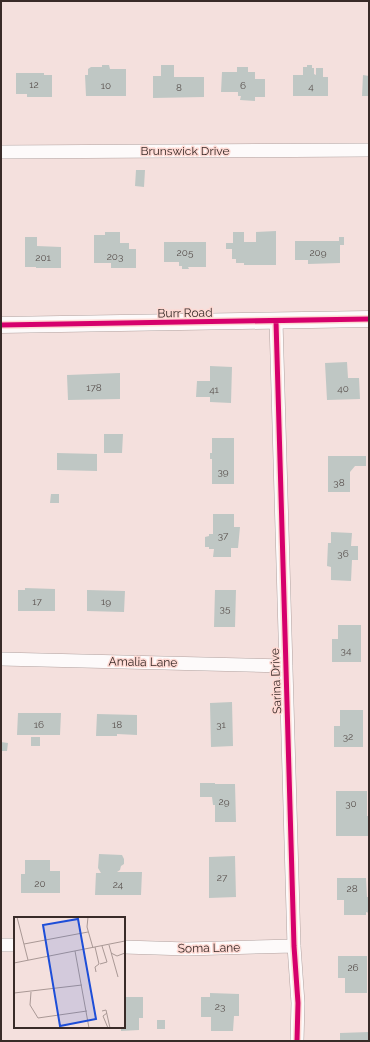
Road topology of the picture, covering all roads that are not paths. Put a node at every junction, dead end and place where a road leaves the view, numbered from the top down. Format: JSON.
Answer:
{"nodes":[{"id":1,"x":369,"y":150,"type":"edge"},
{"id":2,"x":1,"y":152,"type":"edge"},
{"id":3,"x":369,"y":320,"type":"edge"},
{"id":4,"x":276,"y":321,"type":"junction"},
{"id":5,"x":1,"y":325,"type":"edge"},
{"id":6,"x":1,"y":659,"type":"edge"},
{"id":7,"x":286,"y":666,"type":"junction"},
{"id":8,"x":1,"y":945,"type":"edge"},
{"id":9,"x":14,"y":946,"type":"edge"},
{"id":10,"x":294,"y":946,"type":"junction"},
{"id":11,"x":125,"y":947,"type":"edge"},
{"id":12,"x":297,"y":1041,"type":"edge"}],
"edges":[{"from":1,"to":2,"type":"street","name":"Brunswick Drive"},
{"from":3,"to":4,"type":"street","name":"Burr Road"},
{"from":4,"to":5,"type":"street","name":"Burr Road"},
{"from":4,"to":7,"type":"street","name":"Sarina Drive"},
{"from":6,"to":7,"type":"street","name":"Amalia Lane"},
{"from":7,"to":10,"type":"street","name":"Sarina Drive"},
{"from":8,"to":9,"type":"street"},
{"from":10,"to":11,"type":"street","name":"Soma Lane"},
{"from":10,"to":12,"type":"street","name":"Sarina Drive"}]}
